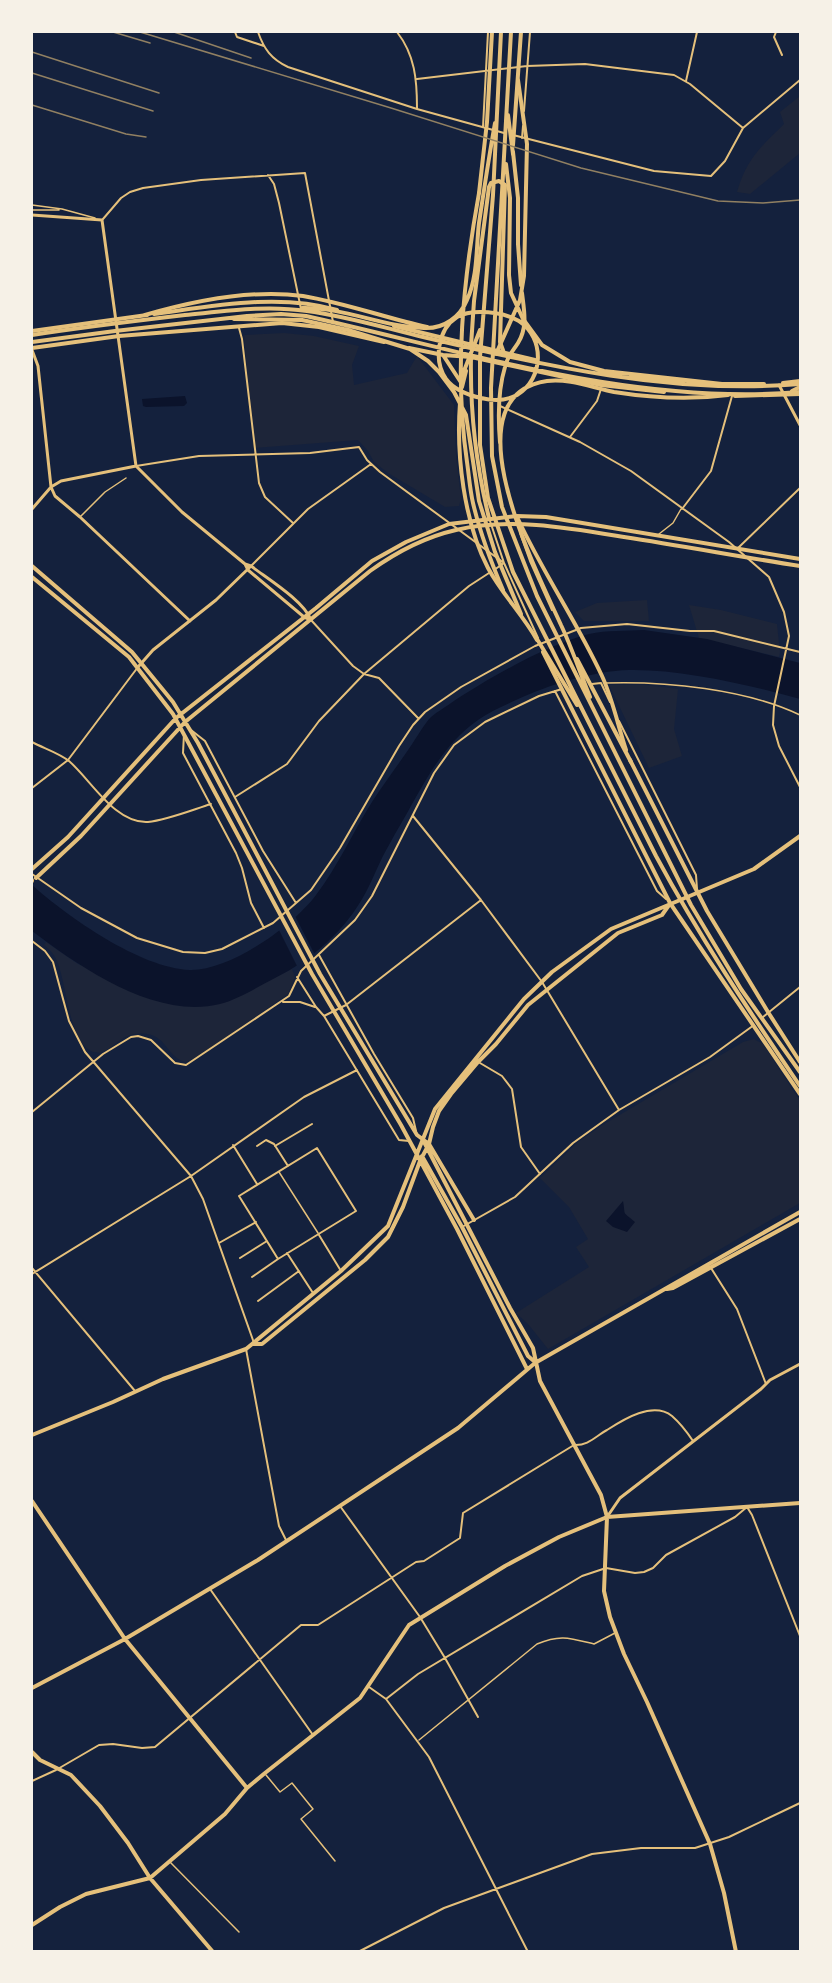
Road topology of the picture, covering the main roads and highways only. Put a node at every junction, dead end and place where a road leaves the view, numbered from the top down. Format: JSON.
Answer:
{"nodes":[{"id":1,"x":490,"y":32,"type":"edge"},
{"id":2,"x":501,"y":32,"type":"edge"},
{"id":3,"x":511,"y":32,"type":"edge"},
{"id":4,"x":521,"y":32,"type":"edge"},
{"id":5,"x":518,"y":80,"type":"junction"},
{"id":6,"x":498,"y":105,"type":"junction"},
{"id":7,"x":507,"y":105,"type":"junction"},
{"id":8,"x":513,"y":154,"type":"junction"},
{"id":9,"x":504,"y":156,"type":"junction"},
{"id":10,"x":479,"y":193,"type":"junction"},
{"id":11,"x":479,"y":224,"type":"junction"},
{"id":12,"x":282,"y":308,"type":"junction"},
{"id":13,"x":145,"y":315,"type":"junction"},
{"id":14,"x":455,"y":318,"type":"junction"},
{"id":15,"x":222,"y":319,"type":"junction"},
{"id":16,"x":446,"y":324,"type":"junction"},
{"id":17,"x":482,"y":324,"type":"junction"},
{"id":18,"x":32,"y":333,"type":"edge"},
{"id":19,"x":531,"y":333,"type":"junction"},
{"id":20,"x":471,"y":345,"type":"junction"},
{"id":21,"x":32,"y":346,"type":"edge"},
{"id":22,"x":507,"y":354,"type":"junction"},
{"id":23,"x":443,"y":355,"type":"junction"},
{"id":24,"x":471,"y":357,"type":"junction"},
{"id":25,"x":505,"y":366,"type":"junction"},
{"id":26,"x":492,"y":375,"type":"junction"},
{"id":27,"x":447,"y":380,"type":"junction"},
{"id":28,"x":462,"y":383,"type":"junction"},
{"id":29,"x":740,"y":386,"type":"junction"},
{"id":30,"x":801,"y":386,"type":"edge"},
{"id":31,"x":523,"y":390,"type":"junction"},
{"id":32,"x":741,"y":394,"type":"junction"},
{"id":33,"x":517,"y":516,"type":"junction"},
{"id":34,"x":489,"y":518,"type":"junction"},
{"id":35,"x":519,"y":525,"type":"junction"},
{"id":36,"x":801,"y":559,"type":"edge"},
{"id":37,"x":32,"y":566,"type":"edge"},
{"id":38,"x":801,"y":566,"type":"edge"},
{"id":39,"x":32,"y":577,"type":"edge"},
{"id":40,"x":504,"y":590,"type":"junction"},
{"id":41,"x":521,"y":614,"type":"junction"},
{"id":42,"x":565,"y":636,"type":"junction"},
{"id":43,"x":537,"y":639,"type":"junction"},
{"id":44,"x":181,"y":714,"type":"junction"},
{"id":45,"x":176,"y":718,"type":"junction"},
{"id":46,"x":185,"y":722,"type":"junction"},
{"id":47,"x":599,"y":723,"type":"junction"},
{"id":48,"x":180,"y":726,"type":"junction"},
{"id":49,"x":590,"y":727,"type":"junction"},
{"id":50,"x":631,"y":762,"type":"junction"},
{"id":51,"x":801,"y":836,"type":"edge"},
{"id":52,"x":32,"y":869,"type":"edge"},
{"id":53,"x":33,"y":880,"type":"edge"},
{"id":54,"x":697,"y":891,"type":"junction"},
{"id":55,"x":670,"y":903,"type":"junction"},
{"id":56,"x":476,"y":1060,"type":"junction"},
{"id":57,"x":801,"y":1062,"type":"edge"},
{"id":58,"x":801,"y":1072,"type":"edge"},
{"id":59,"x":801,"y":1086,"type":"edge"},
{"id":60,"x":801,"y":1094,"type":"edge"},
{"id":61,"x":423,"y":1140,"type":"junction"},
{"id":62,"x":429,"y":1144,"type":"junction"},
{"id":63,"x":426,"y":1150,"type":"junction"},
{"id":64,"x":416,"y":1154,"type":"junction"},
{"id":65,"x":422,"y":1159,"type":"junction"},
{"id":66,"x":801,"y":1212,"type":"edge"},
{"id":67,"x":801,"y":1219,"type":"edge"},
{"id":68,"x":474,"y":1220,"type":"road end"},
{"id":69,"x":710,"y":1266,"type":"junction"},
{"id":70,"x":496,"y":1293,"type":"junction"},
{"id":71,"x":491,"y":1295,"type":"junction"},
{"id":72,"x":254,"y":1344,"type":"junction"},
{"id":73,"x":535,"y":1363,"type":"junction"},
{"id":74,"x":527,"y":1369,"type":"junction"},
{"id":75,"x":32,"y":1435,"type":"edge"},
{"id":76,"x":32,"y":1501,"type":"edge"},
{"id":77,"x":801,"y":1503,"type":"edge"},
{"id":78,"x":607,"y":1517,"type":"junction"},
{"id":79,"x":125,"y":1639,"type":"junction"},
{"id":80,"x":32,"y":1688,"type":"edge"},
{"id":81,"x":32,"y":1752,"type":"edge"},
{"id":82,"x":247,"y":1788,"type":"junction"},
{"id":83,"x":150,"y":1878,"type":"junction"},
{"id":84,"x":32,"y":1925,"type":"edge"},
{"id":85,"x":213,"y":1952,"type":"edge"},
{"id":86,"x":736,"y":1952,"type":"edge"}],
"edges":[{"from":1,"to":10,"type":"main road"},
{"from":2,"to":6,"type":"main road"},
{"from":3,"to":7,"type":"main road"},
{"from":4,"to":5,"type":"main road"},
{"from":5,"to":8,"type":"main road"},
{"from":5,"to":26,"type":"main road"},
{"from":6,"to":11,"type":"main road"},
{"from":6,"to":17,"type":"main road"},
{"from":7,"to":8,"type":"main road"},
{"from":7,"to":9,"type":"main road"},
{"from":8,"to":22,"type":"main road"},
{"from":9,"to":19,"type":"main road"},
{"from":9,"to":26,"type":"main road"},
{"from":10,"to":11,"type":"main road"},
{"from":10,"to":28,"type":"main road"},
{"from":11,"to":14,"type":"main road"},
{"from":12,"to":16,"type":"main road"},
{"from":12,"to":18,"type":"main road"},
{"from":12,"to":29,"type":"main road"},
{"from":13,"to":16,"type":"main road"},
{"from":13,"to":18,"type":"main road"},
{"from":13,"to":20,"type":"main road"},
{"from":14,"to":16,"type":"main road"},
{"from":14,"to":19,"type":"main road"},
{"from":14,"to":27,"type":"main road"},
{"from":15,"to":21,"type":"main road"},
{"from":15,"to":27,"type":"main road"},
{"from":15,"to":32,"type":"main road"},
{"from":17,"to":28,"type":"main road"},
{"from":17,"to":49,"type":"main road"},
{"from":19,"to":29,"type":"main road"},
{"from":19,"to":31,"type":"main road"},
{"from":20,"to":22,"type":"main road"},
{"from":20,"to":22,"type":"main road"},
{"from":20,"to":24,"type":"main road"},
{"from":21,"to":23,"type":"main road"},
{"from":22,"to":25,"type":"main road"},
{"from":22,"to":30,"type":"main road"},
{"from":23,"to":24,"type":"main road"},
{"from":23,"to":28,"type":"main road"},
{"from":24,"to":25,"type":"main road"},
{"from":24,"to":28,"type":"main road"},
{"from":24,"to":34,"type":"main road"},
{"from":25,"to":30,"type":"main road"},
{"from":25,"to":33,"type":"main road"},
{"from":26,"to":47,"type":"main road"},
{"from":27,"to":31,"type":"main road"},
{"from":27,"to":41,"type":"main road"},
{"from":28,"to":40,"type":"main road"},
{"from":28,"to":40,"type":"main road"},
{"from":29,"to":30,"type":"main road"},
{"from":30,"to":32,"type":"main road"},
{"from":31,"to":32,"type":"main road"},
{"from":31,"to":42,"type":"main road"},
{"from":33,"to":34,"type":"main road"},
{"from":33,"to":35,"type":"main road"},
{"from":33,"to":36,"type":"main road"},
{"from":34,"to":44,"type":"main road"},
{"from":35,"to":38,"type":"main road"},
{"from":35,"to":46,"type":"main road"},
{"from":35,"to":50,"type":"main road"},
{"from":37,"to":44,"type":"main road"},
{"from":39,"to":45,"type":"main road"},
{"from":40,"to":41,"type":"main road"},
{"from":41,"to":43,"type":"main road"},
{"from":42,"to":47,"type":"main road"},
{"from":42,"to":50,"type":"main road"},
{"from":43,"to":49,"type":"main road"},
{"from":43,"to":55,"type":"main road"},
{"from":44,"to":45,"type":"main road"},
{"from":44,"to":46,"type":"main road"},
{"from":45,"to":48,"type":"main road"},
{"from":45,"to":52,"type":"main road"},
{"from":46,"to":48,"type":"main road"},
{"from":46,"to":61,"type":"main road"},
{"from":47,"to":58,"type":"main road"},
{"from":48,"to":53,"type":"main road"},
{"from":48,"to":64,"type":"main road"},
{"from":49,"to":59,"type":"main road"},
{"from":50,"to":54,"type":"main road"},
{"from":51,"to":54,"type":"main road"},
{"from":54,"to":55,"type":"main road"},
{"from":54,"to":57,"type":"main road"},
{"from":55,"to":56,"type":"main road"},
{"from":55,"to":56,"type":"main road"},
{"from":55,"to":60,"type":"main road"},
{"from":56,"to":61,"type":"main road"},
{"from":56,"to":62,"type":"main road"},
{"from":61,"to":62,"type":"main road"},
{"from":61,"to":63,"type":"main road"},
{"from":61,"to":64,"type":"main road"},
{"from":62,"to":63,"type":"main road"},
{"from":62,"to":68,"type":"main road"},
{"from":63,"to":65,"type":"main road"},
{"from":63,"to":73,"type":"main road"},
{"from":64,"to":65,"type":"main road"},
{"from":64,"to":72,"type":"main road"},
{"from":65,"to":70,"type":"main road"},
{"from":65,"to":71,"type":"main road"},
{"from":65,"to":72,"type":"main road"},
{"from":66,"to":69,"type":"main road"},
{"from":67,"to":69,"type":"main road"},
{"from":69,"to":73,"type":"main road"},
{"from":70,"to":71,"type":"main road"},
{"from":70,"to":73,"type":"main road"},
{"from":71,"to":74,"type":"main road"},
{"from":72,"to":75,"type":"main road"},
{"from":73,"to":74,"type":"main road"},
{"from":73,"to":78,"type":"main road"},
{"from":74,"to":79,"type":"main road"},
{"from":76,"to":79,"type":"main road"},
{"from":77,"to":78,"type":"main road"},
{"from":78,"to":82,"type":"main road"},
{"from":78,"to":86,"type":"main road"},
{"from":79,"to":80,"type":"main road"},
{"from":79,"to":82,"type":"main road"},
{"from":81,"to":83,"type":"main road"},
{"from":82,"to":83,"type":"main road"},
{"from":83,"to":84,"type":"main road"},
{"from":83,"to":85,"type":"main road"}]}
